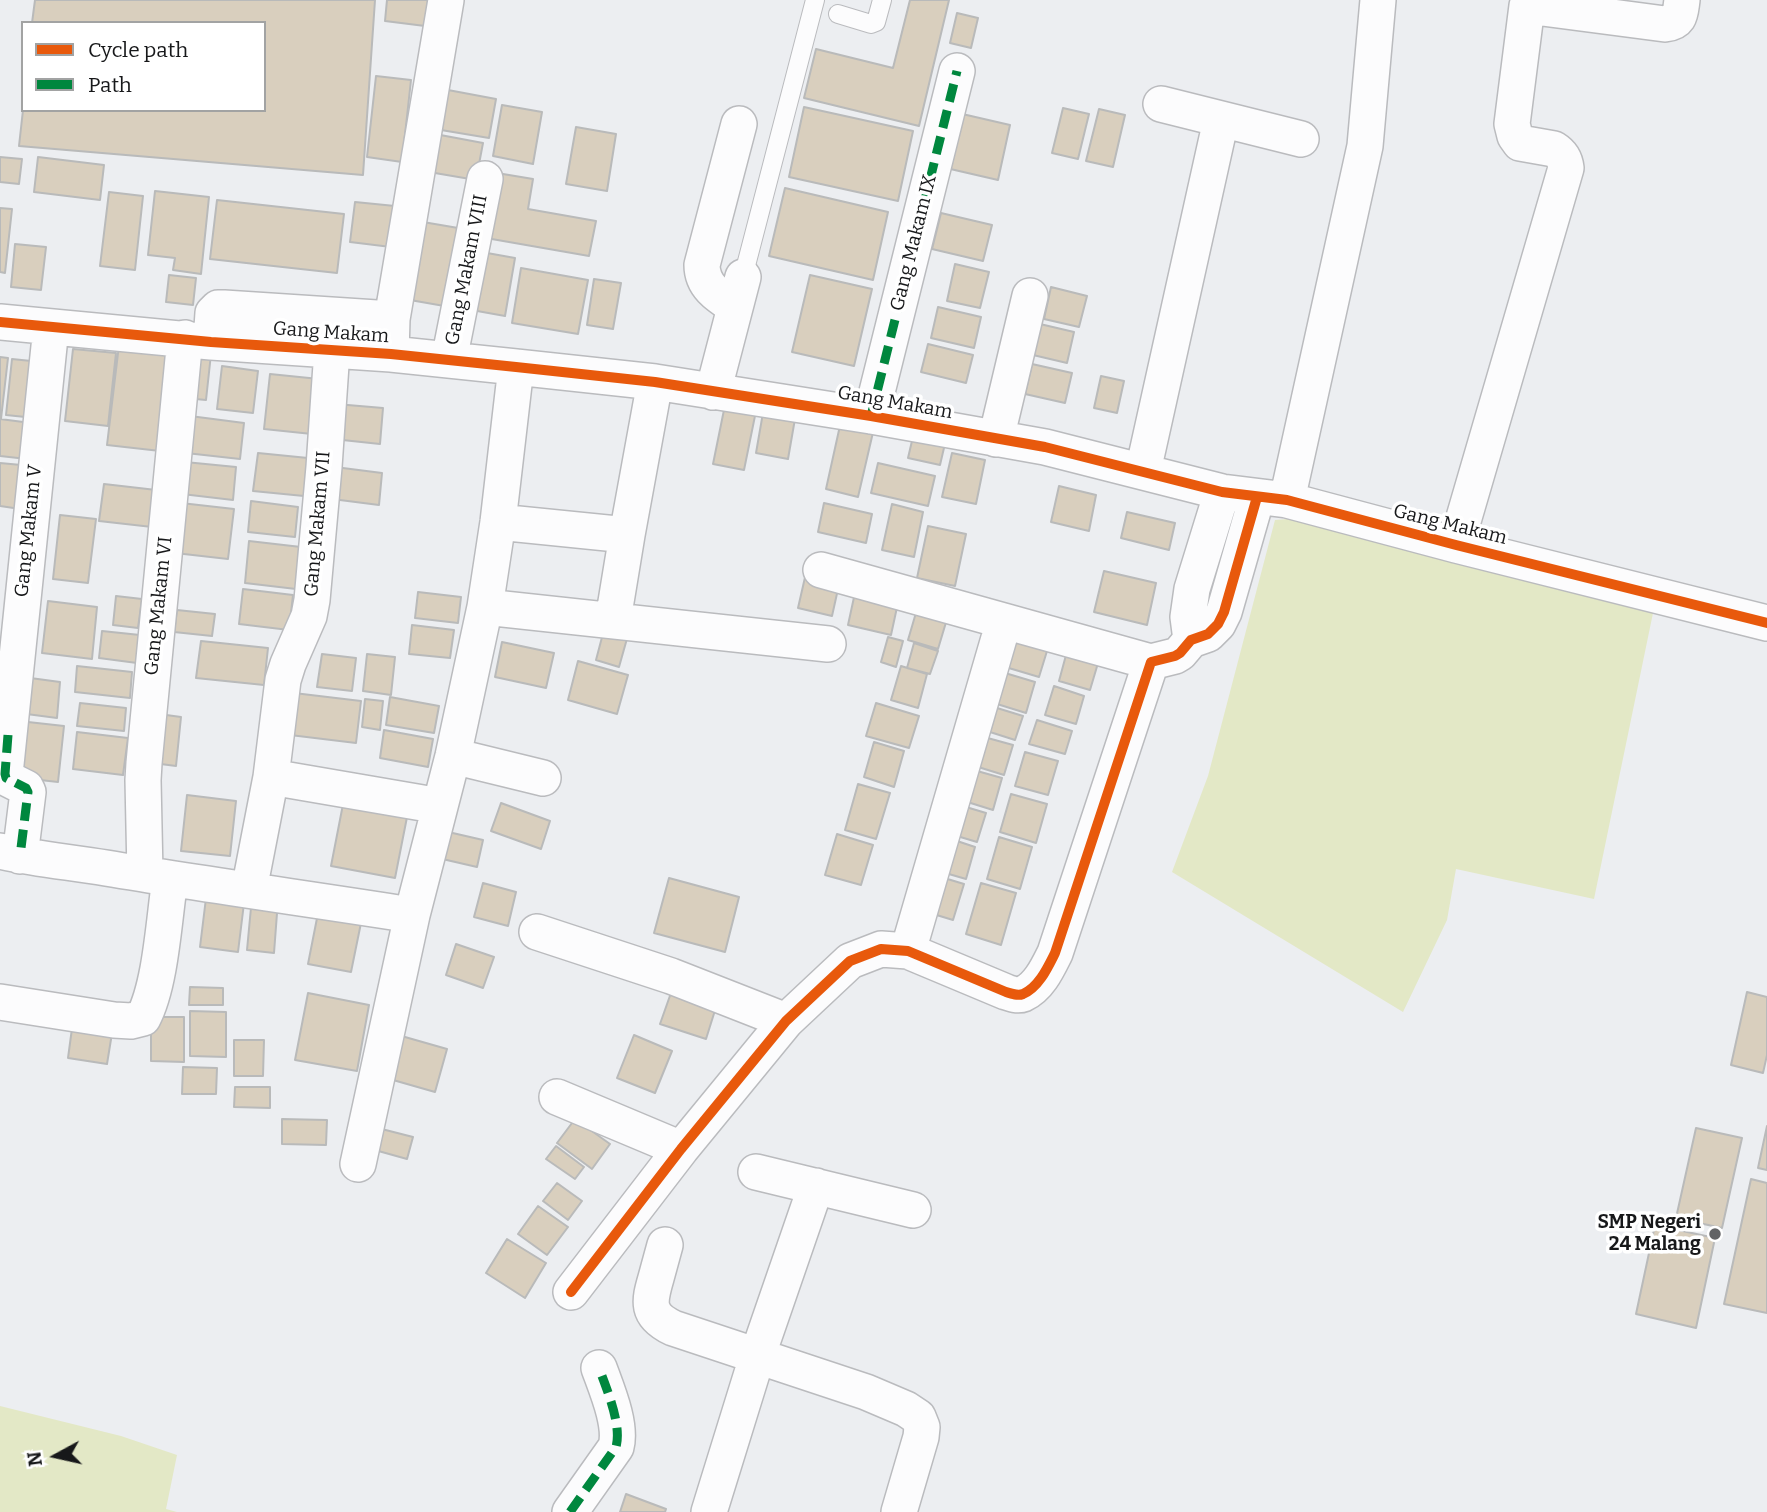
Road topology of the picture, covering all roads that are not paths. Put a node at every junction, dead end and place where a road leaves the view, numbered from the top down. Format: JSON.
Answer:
{"nodes":[{"id":1,"x":446,"y":0,"type":"edge"},
{"id":2,"x":814,"y":0,"type":"edge"},
{"id":3,"x":882,"y":0,"type":"edge"},
{"id":4,"x":1378,"y":0,"type":"edge"},
{"id":5,"x":1682,"y":0,"type":"edge"},
{"id":6,"x":1527,"y":3,"type":"edge"},
{"id":7,"x":838,"y":14,"type":"dead end"},
{"id":8,"x":957,"y":71,"type":"dead end"},
{"id":9,"x":1161,"y":104,"type":"dead end"},
{"id":10,"x":1221,"y":120,"type":"junction"},
{"id":11,"x":739,"y":124,"type":"dead end"},
{"id":12,"x":1301,"y":139,"type":"dead end"},
{"id":13,"x":485,"y":179,"type":"dead end"},
{"id":14,"x":739,"y":292,"type":"junction"},
{"id":15,"x":1030,"y":296,"type":"dead end"},
{"id":16,"x":393,"y":319,"type":"junction"},
{"id":17,"x":0,"y":323,"type":"edge"},
{"id":18,"x":51,"y":327,"type":"junction"},
{"id":19,"x":198,"y":340,"type":"junction"},
{"id":20,"x":332,"y":350,"type":"junction"},
{"id":21,"x":391,"y":354,"type":"junction"},
{"id":22,"x":449,"y":360,"type":"junction"},
{"id":23,"x":516,"y":367,"type":"junction"},
{"id":24,"x":655,"y":382,"type":"junction"},
{"id":25,"x":713,"y":392,"type":"junction"},
{"id":26,"x":871,"y":416,"type":"junction"},
{"id":27,"x":996,"y":439,"type":"junction"},
{"id":28,"x":1143,"y":471,"type":"junction"},
{"id":29,"x":1222,"y":492,"type":"junction"},
{"id":30,"x":1272,"y":499,"type":"junction"},
{"id":31,"x":498,"y":522,"type":"junction"},
{"id":32,"x":627,"y":535,"type":"junction"},
{"id":33,"x":1456,"y":545,"type":"junction"},
{"id":34,"x":821,"y":570,"type":"dead end"},
{"id":35,"x":485,"y":607,"type":"junction"},
{"id":36,"x":613,"y":620,"type":"junction"},
{"id":37,"x":1004,"y":621,"type":"junction"},
{"id":38,"x":1767,"y":623,"type":"edge"},
{"id":39,"x":1191,"y":640,"type":"junction"},
{"id":40,"x":828,"y":645,"type":"dead end"},
{"id":41,"x":1151,"y":662,"type":"junction"},
{"id":42,"x":453,"y":756,"type":"junction"},
{"id":43,"x":271,"y":776,"type":"junction"},
{"id":44,"x":542,"y":778,"type":"dead end"},
{"id":45,"x":440,"y":806,"type":"junction"},
{"id":46,"x":10,"y":853,"type":"edge"},
{"id":47,"x":158,"y":877,"type":"junction"},
{"id":48,"x":249,"y":890,"type":"junction"},
{"id":49,"x":412,"y":915,"type":"junction"},
{"id":50,"x":537,"y":932,"type":"dead end"},
{"id":51,"x":908,"y":951,"type":"junction"},
{"id":52,"x":0,"y":1002,"type":"edge"},
{"id":53,"x":786,"y":1021,"type":"junction"},
{"id":54,"x":557,"y":1097,"type":"dead end"},
{"id":55,"x":681,"y":1149,"type":"junction"},
{"id":56,"x":358,"y":1164,"type":"dead end"},
{"id":57,"x":756,"y":1172,"type":"dead end"},
{"id":58,"x":816,"y":1186,"type":"junction"},
{"id":59,"x":913,"y":1210,"type":"dead end"},
{"id":60,"x":665,"y":1245,"type":"dead end"},
{"id":61,"x":571,"y":1292,"type":"dead end"},
{"id":62,"x":757,"y":1357,"type":"junction"},
{"id":63,"x":599,"y":1368,"type":"dead end"},
{"id":64,"x":570,"y":1512,"type":"edge"},
{"id":65,"x":709,"y":1512,"type":"edge"},
{"id":66,"x":899,"y":1512,"type":"edge"}],
"edges":[{"from":1,"to":16,"type":"street"},
{"from":2,"to":14,"type":"lane"},
{"from":3,"to":7,"type":"lane"},
{"from":4,"to":30,"type":"street"},
{"from":5,"to":6,"type":"street"},
{"from":6,"to":33,"type":"street"},
{"from":8,"to":26,"type":"street","name":"Gang Makam IX"},
{"from":9,"to":10,"type":"street"},
{"from":10,"to":12,"type":"street"},
{"from":10,"to":28,"type":"street"},
{"from":11,"to":14,"type":"street"},
{"from":13,"to":22,"type":"street","name":"Gang Makam VIII"},
{"from":14,"to":25,"type":"street"},
{"from":15,"to":27,"type":"street"},
{"from":16,"to":19,"type":"street","name":"Gang Makam VI"},
{"from":16,"to":21,"type":"street"},
{"from":17,"to":18,"type":"street","name":"Gang Makam"},
{"from":18,"to":19,"type":"street","name":"Gang Makam"},
{"from":18,"to":46,"type":"street","name":"Gang Makam V"},
{"from":19,"to":20,"type":"street","name":"Gang Makam"},
{"from":19,"to":47,"type":"street","name":"Gang Makam VI"},
{"from":20,"to":21,"type":"street","name":"Gang Makam"},
{"from":20,"to":43,"type":"street","name":"Gang Makam VII"},
{"from":21,"to":22,"type":"street","name":"Gang Makam"},
{"from":22,"to":23,"type":"street","name":"Gang Makam"},
{"from":23,"to":24,"type":"street","name":"Gang Makam"},
{"from":23,"to":31,"type":"street"},
{"from":24,"to":25,"type":"street","name":"Gang Makam"},
{"from":24,"to":32,"type":"street"},
{"from":25,"to":26,"type":"street","name":"Gang Makam"},
{"from":26,"to":27,"type":"street","name":"Gang Makam"},
{"from":27,"to":28,"type":"street","name":"Gang Makam"},
{"from":28,"to":29,"type":"street","name":"Gang Makam"},
{"from":29,"to":30,"type":"street","name":"Gang Makam"},
{"from":29,"to":39,"type":"street"},
{"from":30,"to":33,"type":"street","name":"Gang Makam"},
{"from":30,"to":39,"type":"street"},
{"from":31,"to":32,"type":"street"},
{"from":31,"to":35,"type":"street"},
{"from":32,"to":36,"type":"street"},
{"from":33,"to":38,"type":"street","name":"Gang Makam"},
{"from":34,"to":37,"type":"street"},
{"from":35,"to":36,"type":"street"},
{"from":35,"to":42,"type":"street"},
{"from":36,"to":40,"type":"street"},
{"from":37,"to":41,"type":"street"},
{"from":37,"to":51,"type":"street"},
{"from":39,"to":41,"type":"street"},
{"from":41,"to":51,"type":"street"},
{"from":42,"to":44,"type":"street"},
{"from":42,"to":45,"type":"street"},
{"from":43,"to":45,"type":"street"},
{"from":43,"to":48,"type":"street","name":"Gang Makam VII"},
{"from":45,"to":49,"type":"street"},
{"from":46,"to":47,"type":"street"},
{"from":47,"to":48,"type":"street"},
{"from":47,"to":52,"type":"street","name":"Gang Makam VI"},
{"from":48,"to":49,"type":"street"},
{"from":49,"to":56,"type":"street"},
{"from":50,"to":53,"type":"street"},
{"from":51,"to":53,"type":"street"},
{"from":53,"to":55,"type":"street"},
{"from":54,"to":55,"type":"street"},
{"from":55,"to":61,"type":"street"},
{"from":57,"to":58,"type":"street"},
{"from":58,"to":59,"type":"street"},
{"from":58,"to":62,"type":"street"},
{"from":60,"to":62,"type":"street"},
{"from":62,"to":65,"type":"street"},
{"from":62,"to":66,"type":"street"},
{"from":63,"to":64,"type":"street"}]}
